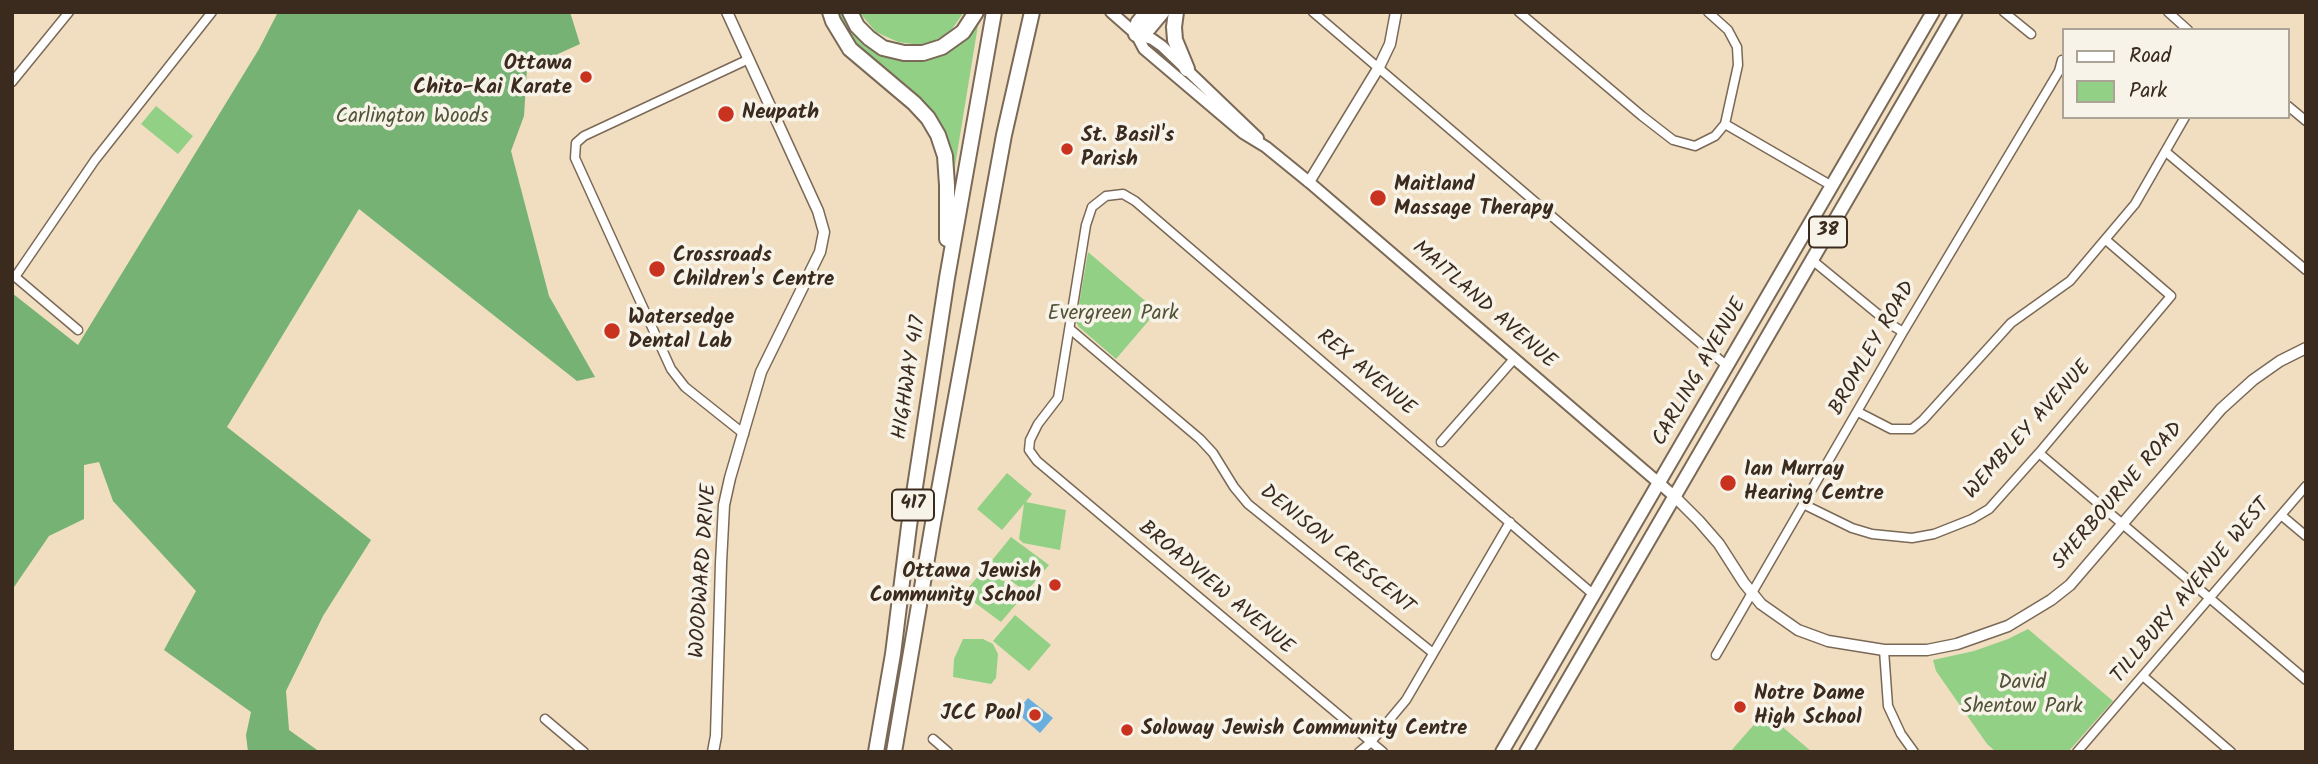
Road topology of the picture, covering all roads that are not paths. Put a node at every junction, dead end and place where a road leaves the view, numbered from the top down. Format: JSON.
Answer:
{"nodes":[{"id":1,"x":69,"y":12,"type":"edge"},
{"id":2,"x":212,"y":12,"type":"edge"},
{"id":3,"x":727,"y":12,"type":"edge"},
{"id":4,"x":830,"y":12,"type":"edge"},
{"id":5,"x":850,"y":12,"type":"edge"},
{"id":6,"x":976,"y":12,"type":"edge"},
{"id":7,"x":994,"y":12,"type":"edge"},
{"id":8,"x":1023,"y":12,"type":"edge"},
{"id":9,"x":1032,"y":12,"type":"edge"},
{"id":10,"x":1111,"y":12,"type":"edge"},
{"id":11,"x":1147,"y":12,"type":"edge"},
{"id":12,"x":1163,"y":12,"type":"edge"},
{"id":13,"x":1176,"y":12,"type":"edge"},
{"id":14,"x":1313,"y":12,"type":"edge"},
{"id":15,"x":1396,"y":12,"type":"edge"},
{"id":16,"x":1519,"y":12,"type":"edge"},
{"id":17,"x":1708,"y":12,"type":"edge"},
{"id":18,"x":1956,"y":12,"type":"edge"},
{"id":19,"x":2004,"y":12,"type":"edge"},
{"id":20,"x":2168,"y":12,"type":"edge"},
{"id":21,"x":1929,"y":14,"type":"edge"},
{"id":22,"x":2187,"y":28,"type":"edge"},
{"id":23,"x":1136,"y":34,"type":"junction"},
{"id":24,"x":2031,"y":34,"type":"dead end"},
{"id":25,"x":749,"y":59,"type":"junction"},
{"id":26,"x":2062,"y":60,"type":"dead end"},
{"id":27,"x":1379,"y":67,"type":"junction"},
{"id":28,"x":1187,"y":69,"type":"junction"},
{"id":29,"x":12,"y":82,"type":"edge"},
{"id":30,"x":1012,"y":91,"type":"junction"},
{"id":31,"x":2290,"y":108,"type":"edge"},
{"id":32,"x":2184,"y":119,"type":"edge"},
{"id":33,"x":2306,"y":121,"type":"edge"},
{"id":34,"x":1725,"y":124,"type":"junction"},
{"id":35,"x":1266,"y":147,"type":"junction"},
{"id":36,"x":2166,"y":152,"type":"junction"},
{"id":37,"x":1309,"y":182,"type":"junction"},
{"id":38,"x":1832,"y":186,"type":"junction"},
{"id":39,"x":2106,"y":240,"type":"junction"},
{"id":40,"x":1812,"y":260,"type":"junction"},
{"id":41,"x":2306,"y":270,"type":"edge"},
{"id":42,"x":14,"y":276,"type":"edge"},
{"id":43,"x":947,"y":278,"type":"junction"},
{"id":44,"x":1070,"y":329,"type":"junction"},
{"id":45,"x":78,"y":330,"type":"dead end"},
{"id":46,"x":1903,"y":332,"type":"junction"},
{"id":47,"x":2306,"y":348,"type":"edge"},
{"id":48,"x":1514,"y":359,"type":"junction"},
{"id":49,"x":1727,"y":366,"type":"junction"},
{"id":50,"x":1858,"y":412,"type":"junction"},
{"id":51,"x":744,"y":434,"type":"junction"},
{"id":52,"x":1441,"y":442,"type":"dead end"},
{"id":53,"x":2039,"y":453,"type":"junction"},
{"id":54,"x":1660,"y":484,"type":"junction"},
{"id":55,"x":2306,"y":486,"type":"edge"},
{"id":56,"x":1674,"y":496,"type":"junction"},
{"id":57,"x":1803,"y":504,"type":"junction"},
{"id":58,"x":2281,"y":515,"type":"junction"},
{"id":59,"x":1510,"y":522,"type":"junction"},
{"id":60,"x":2123,"y":524,"type":"junction"},
{"id":61,"x":2306,"y":536,"type":"edge"},
{"id":62,"x":1751,"y":592,"type":"junction"},
{"id":63,"x":1594,"y":594,"type":"junction"},
{"id":64,"x":2210,"y":598,"type":"junction"},
{"id":65,"x":1884,"y":650,"type":"junction"},
{"id":66,"x":1433,"y":653,"type":"junction"},
{"id":67,"x":1716,"y":655,"type":"dead end"},
{"id":68,"x":2144,"y":677,"type":"junction"},
{"id":69,"x":2306,"y":680,"type":"edge"},
{"id":70,"x":545,"y":719,"type":"dead end"},
{"id":71,"x":933,"y":739,"type":"dead end"},
{"id":72,"x":1370,"y":743,"type":"junction"},
{"id":73,"x":584,"y":752,"type":"edge"},
{"id":74,"x":713,"y":752,"type":"edge"},
{"id":75,"x":876,"y":752,"type":"edge"},
{"id":76,"x":894,"y":752,"type":"edge"},
{"id":77,"x":948,"y":752,"type":"edge"},
{"id":78,"x":1359,"y":752,"type":"edge"},
{"id":79,"x":1383,"y":752,"type":"edge"},
{"id":80,"x":1502,"y":752,"type":"edge"},
{"id":81,"x":1526,"y":752,"type":"edge"},
{"id":82,"x":1914,"y":752,"type":"edge"},
{"id":83,"x":2077,"y":752,"type":"edge"},
{"id":84,"x":2231,"y":752,"type":"edge"}],
"edges":[{"from":1,"to":29,"type":"street"},
{"from":2,"to":42,"type":"street"},
{"from":3,"to":25,"type":"street","name":"WOODWARD DRIVE"},
{"from":4,"to":43,"type":"highway"},
{"from":5,"to":6,"type":"highway"},
{"from":7,"to":43,"type":"highway","name":"HIGHWAY 417","number":"417"},
{"from":8,"to":30,"type":"highway","number":"417"},
{"from":9,"to":30,"type":"highway"},
{"from":10,"to":23,"type":"main road","name":"MAITLAND AVENUE"},
{"from":11,"to":23,"type":"highway"},
{"from":12,"to":23,"type":"highway"},
{"from":13,"to":28,"type":"highway"},
{"from":14,"to":27,"type":"street"},
{"from":15,"to":27,"type":"street"},
{"from":16,"to":34,"type":"street"},
{"from":17,"to":34,"type":"street"},
{"from":18,"to":40,"type":"main road","name":"CARLING AVENUE","number":"38"},
{"from":19,"to":24,"type":"street"},
{"from":20,"to":22,"type":"street"},
{"from":21,"to":38,"type":"main road","name":"CARLING AVENUE","number":"38"},
{"from":23,"to":28,"type":"main road","name":"MAITLAND AVENUE"},
{"from":23,"to":35,"type":"main road","name":"MAITLAND AVENUE"},
{"from":25,"to":51,"type":"street","name":"WOODWARD DRIVE"},
{"from":25,"to":51,"type":"street"},
{"from":26,"to":46,"type":"street","name":"BROMLEY ROAD"},
{"from":27,"to":37,"type":"street"},
{"from":27,"to":49,"type":"street"},
{"from":28,"to":35,"type":"main road","name":"MAITLAND AVENUE"},
{"from":30,"to":76,"type":"highway","number":"417"},
{"from":31,"to":33,"type":"street"},
{"from":32,"to":36,"type":"street"},
{"from":34,"to":38,"type":"street"},
{"from":35,"to":37,"type":"main road","name":"MAITLAND AVENUE"},
{"from":36,"to":39,"type":"street"},
{"from":36,"to":41,"type":"street"},
{"from":37,"to":48,"type":"main road","name":"MAITLAND AVENUE"},
{"from":38,"to":49,"type":"main road","name":"CARLING AVENUE","number":"38"},
{"from":39,"to":50,"type":"street"},
{"from":39,"to":53,"type":"street","name":"WEMBLEY AVENUE"},
{"from":40,"to":46,"type":"street"},
{"from":40,"to":56,"type":"main road","name":"CARLING AVENUE","number":"38"},
{"from":42,"to":45,"type":"street"},
{"from":43,"to":75,"type":"highway","name":"HIGHWAY 417","number":"417"},
{"from":44,"to":59,"type":"street","name":"REX AVENUE"},
{"from":44,"to":66,"type":"street","name":"DENISON CRESCENT"},
{"from":44,"to":72,"type":"street","name":"BROADVIEW AVENUE"},
{"from":46,"to":50,"type":"street","name":"BROMLEY ROAD"},
{"from":47,"to":60,"type":"street","name":"SHERBOURNE ROAD"},
{"from":48,"to":52,"type":"street"},
{"from":48,"to":54,"type":"main road","name":"MAITLAND AVENUE"},
{"from":49,"to":54,"type":"main road","name":"CARLING AVENUE","number":"38"},
{"from":50,"to":57,"type":"street","name":"BROMLEY ROAD"},
{"from":51,"to":74,"type":"street","name":"WOODWARD DRIVE"},
{"from":53,"to":57,"type":"street","name":"WEMBLEY AVENUE"},
{"from":53,"to":60,"type":"street"},
{"from":54,"to":56,"type":"main road","name":"MAITLAND AVENUE"},
{"from":54,"to":63,"type":"main road","name":"CARLING AVENUE","number":"38"},
{"from":55,"to":58,"type":"street","name":"TILLBURY AVENUE WEST"},
{"from":56,"to":62,"type":"street","name":"SHERBOURNE ROAD"},
{"from":56,"to":81,"type":"main road","name":"CARLING AVENUE","number":"38"},
{"from":57,"to":62,"type":"street","name":"BROMLEY ROAD"},
{"from":58,"to":61,"type":"street"},
{"from":58,"to":64,"type":"street","name":"TILLBURY AVENUE WEST"},
{"from":59,"to":63,"type":"street","name":"REX AVENUE"},
{"from":59,"to":66,"type":"street"},
{"from":60,"to":64,"type":"street"},
{"from":60,"to":65,"type":"street","name":"SHERBOURNE ROAD"},
{"from":62,"to":65,"type":"street","name":"SHERBOURNE ROAD"},
{"from":62,"to":67,"type":"street","name":"BROMLEY ROAD"},
{"from":63,"to":80,"type":"main road","name":"CARLING AVENUE","number":"38"},
{"from":64,"to":68,"type":"street","name":"TILLBURY AVENUE WEST"},
{"from":64,"to":69,"type":"street"},
{"from":65,"to":82,"type":"street"},
{"from":66,"to":72,"type":"street"},
{"from":68,"to":83,"type":"street","name":"TILLBURY AVENUE WEST"},
{"from":68,"to":84,"type":"street"},
{"from":70,"to":73,"type":"street"},
{"from":71,"to":77,"type":"street"},
{"from":72,"to":78,"type":"street"},
{"from":72,"to":79,"type":"street","name":"BROADVIEW AVENUE"}]}
